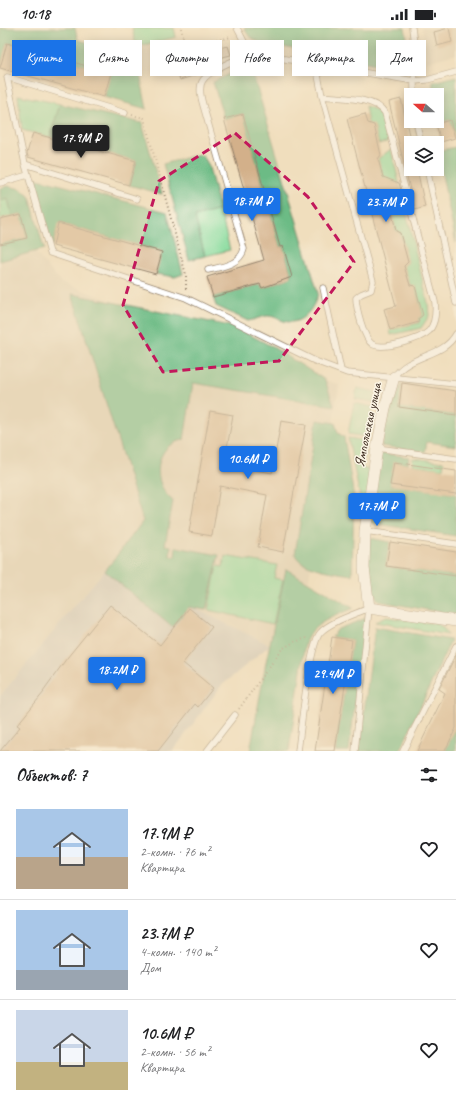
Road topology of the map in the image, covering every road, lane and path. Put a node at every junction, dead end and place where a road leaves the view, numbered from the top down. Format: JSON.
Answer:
{"nodes":[{"id":1,"x":181,"y":28,"type":"edge"},
{"id":2,"x":237,"y":28,"type":"edge"},
{"id":3,"x":412,"y":28,"type":"edge"},
{"id":4,"x":240,"y":34,"type":"junction"},
{"id":5,"x":243,"y":40,"type":"edge"},
{"id":6,"x":230,"y":64,"type":"edge"},
{"id":7,"x":456,"y":72,"type":"edge"},
{"id":8,"x":368,"y":74,"type":"edge"},
{"id":9,"x":317,"y":76,"type":"edge"},
{"id":10,"x":414,"y":82,"type":"junction"},
{"id":11,"x":414,"y":88,"type":"edge"},
{"id":12,"x":322,"y":96,"type":"junction"},
{"id":13,"x":125,"y":113,"type":"joint"},
{"id":14,"x":25,"y":164,"type":"junction"},
{"id":15,"x":28,"y":175,"type":"junction"},
{"id":16,"x":429,"y":176,"type":"edge"},
{"id":17,"x":0,"y":183,"type":"edge"},
{"id":18,"x":137,"y":198,"type":"dead end"},
{"id":19,"x":208,"y":270,"type":"dead end"},
{"id":20,"x":323,"y":288,"type":"dead end"},
{"id":21,"x":186,"y":298,"type":"junction"},
{"id":22,"x":456,"y":303,"type":"edge"},
{"id":23,"x":456,"y":334,"type":"edge"},
{"id":24,"x":341,"y":370,"type":"junction"},
{"id":25,"x":394,"y":377,"type":"junction"},
{"id":26,"x":456,"y":384,"type":"edge"},
{"id":27,"x":377,"y":448,"type":"junction"},
{"id":28,"x":456,"y":460,"type":"edge"},
{"id":29,"x":365,"y":531,"type":"junction"},
{"id":30,"x":456,"y":544,"type":"edge"},
{"id":31,"x":370,"y":608,"type":"junction"},
{"id":32,"x":456,"y":621,"type":"edge"},
{"id":33,"x":318,"y":636,"type":"junction"},
{"id":34,"x":456,"y":646,"type":"edge"},
{"id":35,"x":235,"y":715,"type":"joint"},
{"id":36,"x":207,"y":751,"type":"edge"},
{"id":37,"x":298,"y":751,"type":"edge"},
{"id":38,"x":355,"y":751,"type":"edge"},
{"id":39,"x":403,"y":751,"type":"edge"}],
"edges":[{"from":1,"to":4,"type":"path"},
{"from":2,"to":4,"type":"lane"},
{"from":3,"to":10,"type":"lane"},
{"from":4,"to":5,"type":"lane"},
{"from":6,"to":19,"type":"lane"},
{"from":7,"to":10,"type":"lane"},
{"from":8,"to":10,"type":"lane"},
{"from":9,"to":12,"type":"lane"},
{"from":10,"to":11,"type":"lane"},
{"from":12,"to":12,"type":"lane"},
{"from":13,"to":14,"type":"lane"},
{"from":13,"to":21,"type":"path"},
{"from":14,"to":15,"type":"lane"},
{"from":14,"to":18,"type":"lane"},
{"from":15,"to":17,"type":"lane"},
{"from":15,"to":21,"type":"lane"},
{"from":16,"to":22,"type":"lane"},
{"from":20,"to":24,"type":"lane"},
{"from":21,"to":24,"type":"lane"},
{"from":23,"to":25,"type":"lane"},
{"from":24,"to":25,"type":"lane"},
{"from":25,"to":26,"type":"lane"},
{"from":25,"to":27,"type":"street","name":"Ямпольская улица"},
{"from":27,"to":28,"type":"lane"},
{"from":27,"to":29,"type":"street","name":"Ямпольская улица"},
{"from":29,"to":30,"type":"lane"},
{"from":29,"to":31,"type":"street","name":"Ямпольская улица"},
{"from":31,"to":32,"type":"street"},
{"from":31,"to":33,"type":"lane"},
{"from":31,"to":38,"type":"lane"},
{"from":33,"to":35,"type":"path"},
{"from":33,"to":37,"type":"lane"},
{"from":34,"to":39,"type":"lane"},
{"from":35,"to":36,"type":"lane"}]}
